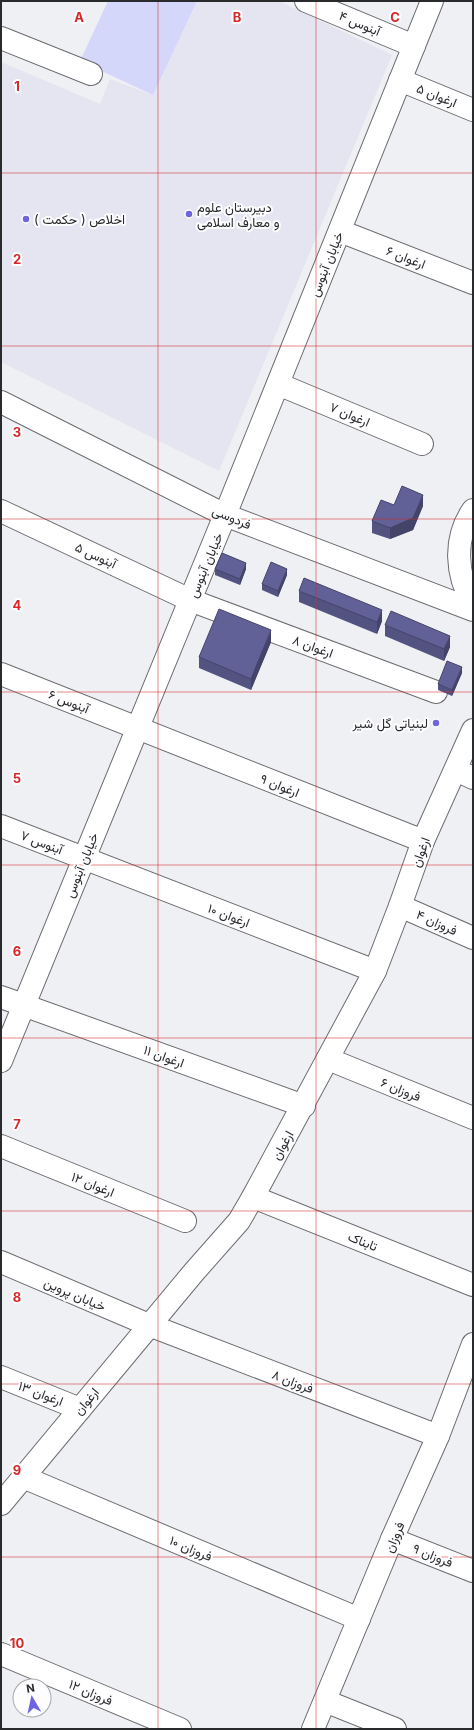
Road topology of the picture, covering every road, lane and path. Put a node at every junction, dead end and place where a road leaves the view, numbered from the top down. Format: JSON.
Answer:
{"nodes":[{"id":1,"x":306,"y":1,"type":"edge"},
{"id":2,"x":432,"y":1,"type":"edge"},
{"id":3,"x":1,"y":38,"type":"edge"},
{"id":4,"x":414,"y":46,"type":"junction"},
{"id":5,"x":91,"y":74,"type":"dead end"},
{"id":6,"x":400,"y":80,"type":"junction"},
{"id":7,"x":473,"y":110,"type":"edge"},
{"id":8,"x":340,"y":231,"type":"junction"},
{"id":9,"x":473,"y":283,"type":"edge"},
{"id":10,"x":278,"y":384,"type":"junction"},
{"id":11,"x":1,"y":402,"type":"edge"},
{"id":12,"x":422,"y":444,"type":"dead end"},
{"id":13,"x":473,"y":510,"type":"edge"},
{"id":14,"x":1,"y":511,"type":"edge"},
{"id":15,"x":225,"y":515,"type":"junction"},
{"id":16,"x":190,"y":600,"type":"junction"},
{"id":17,"x":473,"y":604,"type":"edge"},
{"id":18,"x":473,"y":610,"type":"edge"},
{"id":19,"x":1,"y":674,"type":"edge"},
{"id":20,"x":436,"y":692,"type":"dead end"},
{"id":21,"x":138,"y":728,"type":"junction"},
{"id":22,"x":473,"y":730,"type":"edge"},
{"id":23,"x":465,"y":774,"type":"edge"},
{"id":24,"x":1,"y":826,"type":"edge"},
{"id":25,"x":423,"y":841,"type":"junction"},
{"id":26,"x":84,"y":858,"type":"junction"},
{"id":27,"x":400,"y":906,"type":"junction"},
{"id":28,"x":473,"y":938,"type":"edge"},
{"id":29,"x":375,"y":971,"type":"junction"},
{"id":30,"x":1,"y":996,"type":"edge"},
{"id":31,"x":24,"y":1006,"type":"junction"},
{"id":32,"x":328,"y":1059,"type":"junction"},
{"id":33,"x":1,"y":1061,"type":"edge"},
{"id":34,"x":304,"y":1106,"type":"junction"},
{"id":35,"x":473,"y":1118,"type":"edge"},
{"id":36,"x":1,"y":1146,"type":"edge"},
{"id":37,"x":254,"y":1197,"type":"junction"},
{"id":38,"x":185,"y":1221,"type":"dead end"},
{"id":39,"x":1,"y":1262,"type":"edge"},
{"id":40,"x":473,"y":1285,"type":"edge"},
{"id":41,"x":149,"y":1325,"type":"junction"},
{"id":42,"x":473,"y":1344,"type":"edge"},
{"id":43,"x":1,"y":1377,"type":"edge"},
{"id":44,"x":467,"y":1378,"type":"edge"},
{"id":45,"x":80,"y":1408,"type":"junction"},
{"id":46,"x":438,"y":1436,"type":"junction"},
{"id":47,"x":23,"y":1477,"type":"junction"},
{"id":48,"x":1,"y":1504,"type":"edge"},
{"id":49,"x":392,"y":1539,"type":"junction"},
{"id":50,"x":473,"y":1571,"type":"edge"},
{"id":51,"x":359,"y":1619,"type":"junction"},
{"id":52,"x":1,"y":1654,"type":"edge"},
{"id":53,"x":325,"y":1701,"type":"junction"},
{"id":54,"x":180,"y":1729,"type":"edge"},
{"id":55,"x":314,"y":1729,"type":"edge"},
{"id":56,"x":395,"y":1729,"type":"edge"}],
"edges":[{"from":1,"to":4,"type":"street","name":"آبنوس ۴"},
{"from":2,"to":4,"type":"street","name":"خیابان آبنوس"},
{"from":3,"to":5,"type":"street"},
{"from":4,"to":6,"type":"street","name":"خیابان آبنوس"},
{"from":6,"to":7,"type":"street","name":"ارغوان ۵"},
{"from":6,"to":8,"type":"street","name":"خیابان آبنوس"},
{"from":8,"to":9,"type":"street","name":"ارغوان ۶"},
{"from":8,"to":10,"type":"street","name":"خیابان آبنوس"},
{"from":10,"to":12,"type":"street","name":"ارغوان ۷"},
{"from":10,"to":15,"type":"street","name":"خیابان آبنوس"},
{"from":11,"to":15,"type":"street","name":"فردوسی"},
{"from":13,"to":17,"type":"street"},
{"from":14,"to":16,"type":"street","name":"آبنوس ۵"},
{"from":15,"to":16,"type":"street","name":"خیابان آبنوس"},
{"from":15,"to":18,"type":"street","name":"فردوسی"},
{"from":16,"to":20,"type":"street","name":"ارغوان ۸"},
{"from":16,"to":21,"type":"street","name":"خیابان آبنوس"},
{"from":19,"to":21,"type":"street","name":"آبنوس ۶"},
{"from":21,"to":25,"type":"street","name":"ارغوان ۹"},
{"from":21,"to":26,"type":"street","name":"خیابان آبنوس"},
{"from":22,"to":23,"type":"street","name":"ارغوان"},
{"from":23,"to":25,"type":"street","name":"ارغوان"},
{"from":24,"to":26,"type":"street","name":"آبنوس ۷"},
{"from":25,"to":27,"type":"street","name":"ارغوان"},
{"from":26,"to":29,"type":"street","name":"ارغوان ۱۰"},
{"from":26,"to":31,"type":"street","name":"خیابان آبنوس"},
{"from":27,"to":28,"type":"street","name":"فروزان ۴"},
{"from":27,"to":29,"type":"street","name":"ارغوان"},
{"from":29,"to":32,"type":"street","name":"ارغوان"},
{"from":30,"to":31,"type":"street","name":"ارغوان ۱۱"},
{"from":31,"to":33,"type":"street","name":"خیابان آبنوس"},
{"from":31,"to":34,"type":"street","name":"ارغوان ۱۱"},
{"from":32,"to":34,"type":"street","name":"ارغوان"},
{"from":32,"to":35,"type":"street","name":"فروزان ۶"},
{"from":34,"to":37,"type":"street","name":"ارغوان"},
{"from":36,"to":38,"type":"street","name":"ارغوان ۱۲"},
{"from":37,"to":40,"type":"street","name":"تابناک"},
{"from":37,"to":41,"type":"street","name":"ارغوان"},
{"from":39,"to":41,"type":"street","name":"خیابان پروین"},
{"from":41,"to":45,"type":"street","name":"ارغوان"},
{"from":41,"to":46,"type":"street","name":"فروزان ۸"},
{"from":42,"to":44,"type":"street","name":"فروزان"},
{"from":43,"to":45,"type":"street","name":"ارغوان ۱۳"},
{"from":44,"to":46,"type":"street","name":"فروزان"},
{"from":45,"to":47,"type":"street","name":"ارغوان"},
{"from":46,"to":49,"type":"street","name":"فروزان"},
{"from":47,"to":48,"type":"street","name":"ارغوان"},
{"from":47,"to":51,"type":"street","name":"فروزان ۱۰"},
{"from":49,"to":50,"type":"street","name":"فروزان ۹"},
{"from":49,"to":51,"type":"street","name":"فروزان"},
{"from":51,"to":53,"type":"street","name":"فروزان"},
{"from":52,"to":54,"type":"street","name":"فروزان ۱۲"},
{"from":53,"to":55,"type":"street","name":"فروزان"},
{"from":53,"to":56,"type":"street"}]}
